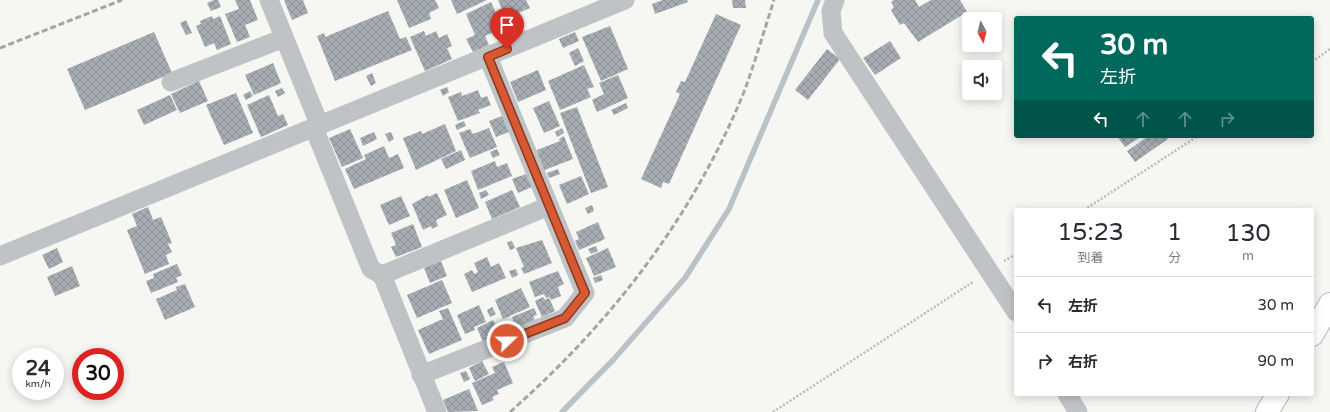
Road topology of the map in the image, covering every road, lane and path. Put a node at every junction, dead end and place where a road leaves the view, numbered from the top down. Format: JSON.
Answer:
{"nodes":[{"id":1,"x":269,"y":0,"type":"edge"},
{"id":2,"x":625,"y":0,"type":"edge"},
{"id":3,"x":835,"y":0,"type":"edge"},
{"id":4,"x":284,"y":38,"type":"junction"},
{"id":5,"x":1330,"y":49,"type":"edge"},
{"id":6,"x":488,"y":57,"type":"junction"},
{"id":7,"x":1314,"y":61,"type":"edge"},
{"id":8,"x":171,"y":82,"type":"dead end"},
{"id":9,"x":317,"y":127,"type":"junction"},
{"id":10,"x":1195,"y":138,"type":"edge"},
{"id":11,"x":549,"y":206,"type":"junction"},
{"id":12,"x":1087,"y":208,"type":"edge"},
{"id":13,"x":0,"y":256,"type":"edge"},
{"id":14,"x":990,"y":270,"type":"junction"},
{"id":15,"x":382,"y":275,"type":"junction"},
{"id":16,"x":1330,"y":304,"type":"edge"},
{"id":17,"x":1014,"y":309,"type":"edge"},
{"id":18,"x":1314,"y":332,"type":"edge"},
{"id":19,"x":421,"y":375,"type":"junction"},
{"id":20,"x":1068,"y":396,"type":"edge"},
{"id":21,"x":1277,"y":396,"type":"edge"},
{"id":22,"x":437,"y":412,"type":"edge"},
{"id":23,"x":772,"y":412,"type":"edge"},
{"id":24,"x":1078,"y":412,"type":"edge"},
{"id":25,"x":1267,"y":412,"type":"edge"}],
"edges":[{"from":1,"to":4,"type":"street"},
{"from":2,"to":6,"type":"street"},
{"from":3,"to":14,"type":"street"},
{"from":4,"to":8,"type":"street"},
{"from":4,"to":9,"type":"street"},
{"from":5,"to":7,"type":"path"},
{"from":6,"to":9,"type":"street"},
{"from":6,"to":11,"type":"street"},
{"from":9,"to":13,"type":"street"},
{"from":9,"to":15,"type":"street"},
{"from":10,"to":12,"type":"path"},
{"from":11,"to":15,"type":"street"},
{"from":11,"to":19,"type":"street"},
{"from":14,"to":17,"type":"street"},
{"from":14,"to":23,"type":"path"},
{"from":15,"to":19,"type":"street"},
{"from":16,"to":18,"type":"highway"},
{"from":19,"to":22,"type":"street"},
{"from":20,"to":24,"type":"street"},
{"from":21,"to":25,"type":"highway"}]}
